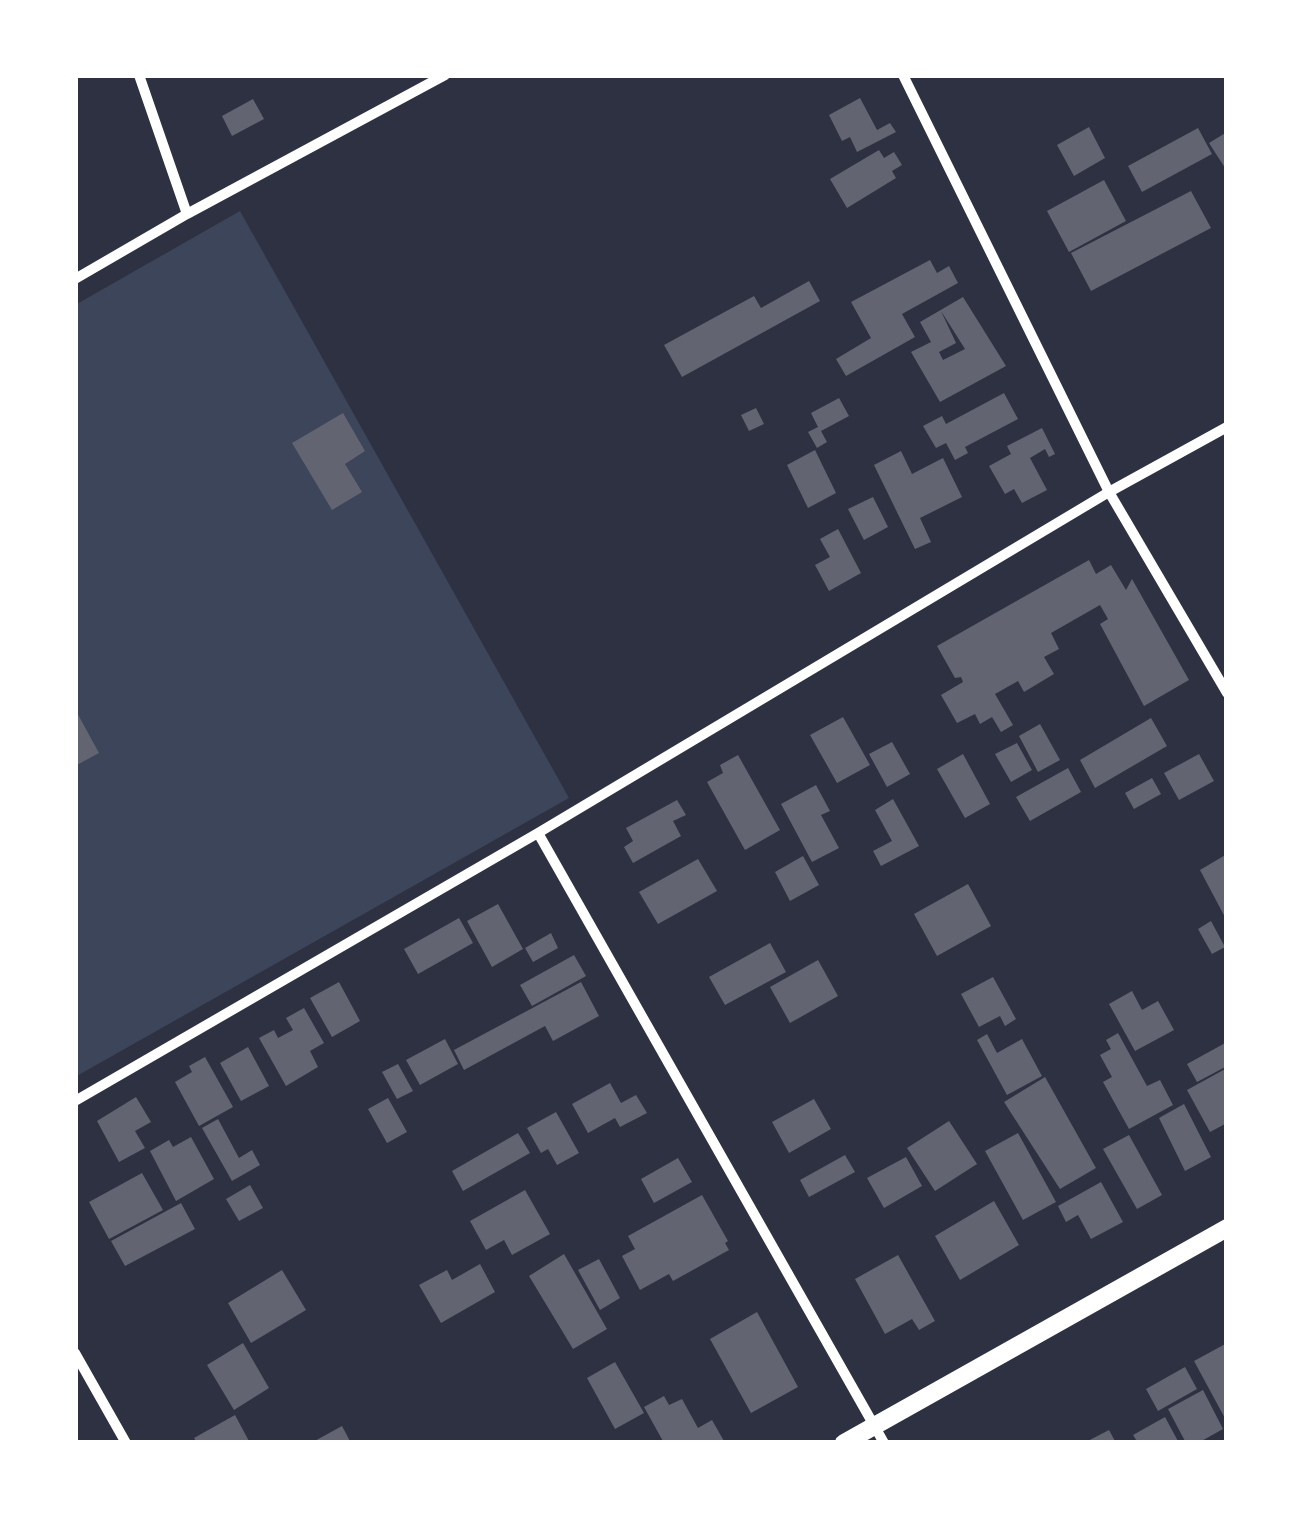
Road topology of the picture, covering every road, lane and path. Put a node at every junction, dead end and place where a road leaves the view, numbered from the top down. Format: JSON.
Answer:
{"nodes":[{"id":1,"x":139,"y":75,"type":"edge"},
{"id":2,"x":445,"y":75,"type":"edge"},
{"id":3,"x":903,"y":75,"type":"edge"},
{"id":4,"x":187,"y":214,"type":"junction"},
{"id":5,"x":75,"y":279,"type":"edge"},
{"id":6,"x":1227,"y":427,"type":"edge"},
{"id":7,"x":1109,"y":492,"type":"junction"},
{"id":8,"x":1227,"y":693,"type":"edge"},
{"id":9,"x":538,"y":833,"type":"junction"},
{"id":10,"x":75,"y":1102,"type":"edge"},
{"id":11,"x":1227,"y":1228,"type":"edge"},
{"id":12,"x":75,"y":1353,"type":"edge"},
{"id":13,"x":874,"y":1426,"type":"junction"},
{"id":14,"x":126,"y":1443,"type":"edge"},
{"id":15,"x":844,"y":1443,"type":"edge"},
{"id":16,"x":884,"y":1443,"type":"edge"}],
"edges":[{"from":1,"to":4,"type":"street"},
{"from":2,"to":4,"type":"street"},
{"from":3,"to":7,"type":"street"},
{"from":4,"to":5,"type":"street"},
{"from":6,"to":7,"type":"street"},
{"from":7,"to":8,"type":"street"},
{"from":7,"to":9,"type":"street"},
{"from":9,"to":10,"type":"street"},
{"from":9,"to":13,"type":"street"},
{"from":11,"to":13,"type":"street"},
{"from":12,"to":14,"type":"street"},
{"from":13,"to":15,"type":"street"},
{"from":13,"to":16,"type":"street"}]}
